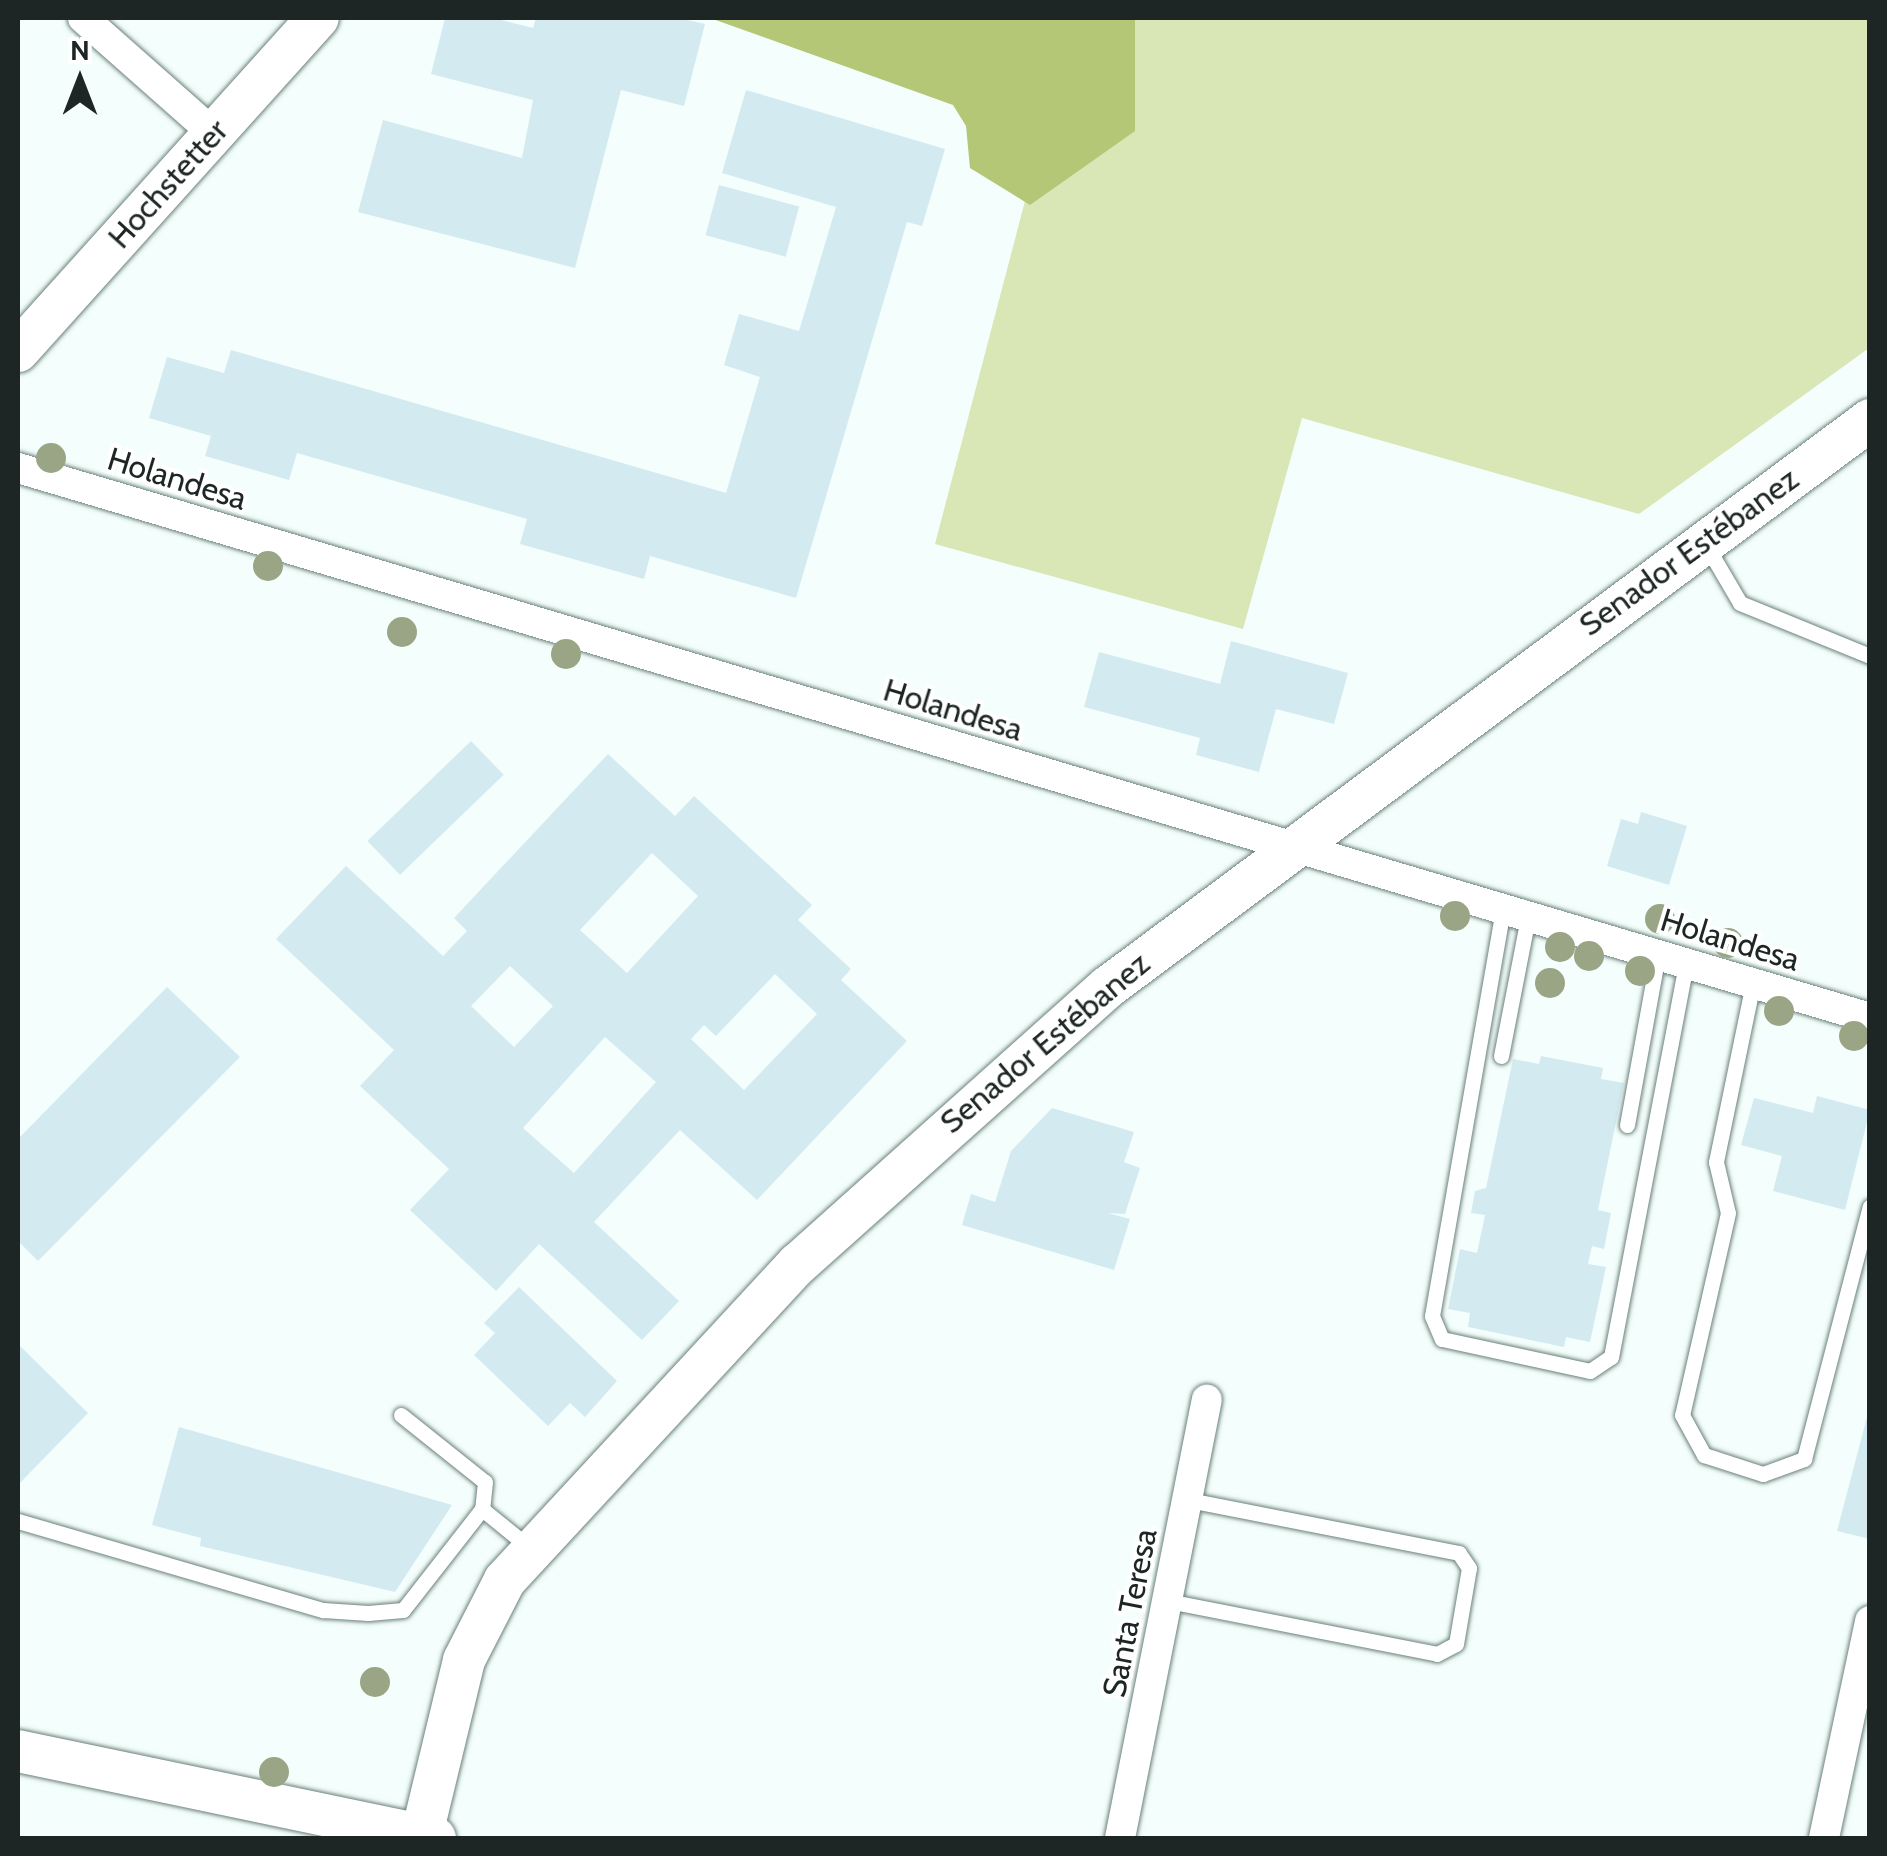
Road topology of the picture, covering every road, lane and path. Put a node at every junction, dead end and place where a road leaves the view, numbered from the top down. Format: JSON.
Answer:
{"nodes":[{"id":1,"x":84,"y":18,"type":"edge"},
{"id":2,"x":318,"y":18,"type":"edge"},
{"id":3,"x":214,"y":133,"type":"junction"},
{"id":4,"x":18,"y":351,"type":"edge"},
{"id":5,"x":1870,"y":420,"type":"edge"},
{"id":6,"x":18,"y":468,"type":"edge"},
{"id":7,"x":1704,"y":541,"type":"junction"},
{"id":8,"x":1870,"y":656,"type":"edge"},
{"id":9,"x":1290,"y":847,"type":"junction"},
{"id":10,"x":1515,"y":913,"type":"junction"},
{"id":11,"x":1672,"y":960,"type":"junction"},
{"id":12,"x":1753,"y":983,"type":"junction"},
{"id":13,"x":1870,"y":1018,"type":"edge"},
{"id":14,"x":1501,"y":1056,"type":"dead end"},
{"id":15,"x":1627,"y":1124,"type":"dead end"},
{"id":16,"x":1870,"y":1206,"type":"edge"},
{"id":17,"x":1207,"y":1400,"type":"dead end"},
{"id":18,"x":401,"y":1415,"type":"dead end"},
{"id":19,"x":1188,"y":1500,"type":"junction"},
{"id":20,"x":482,"y":1509,"type":"junction"},
{"id":21,"x":18,"y":1520,"type":"edge"},
{"id":22,"x":530,"y":1548,"type":"junction"},
{"id":23,"x":1168,"y":1601,"type":"junction"},
{"id":24,"x":1870,"y":1621,"type":"edge"},
{"id":25,"x":18,"y":1751,"type":"edge"},
{"id":26,"x":426,"y":1838,"type":"edge"},
{"id":27,"x":1120,"y":1838,"type":"edge"},
{"id":28,"x":1824,"y":1838,"type":"edge"}],
"edges":[{"from":1,"to":3,"type":"street"},
{"from":2,"to":3,"type":"main road","name":"Hochstetter"},
{"from":3,"to":4,"type":"main road","name":"Hochstetter"},
{"from":5,"to":7,"type":"main road","name":"Senador Estébanez"},
{"from":6,"to":9,"type":"street","name":"Holandesa"},
{"from":7,"to":8,"type":"lane"},
{"from":7,"to":9,"type":"main road","name":"Senador Estébanez"},
{"from":9,"to":10,"type":"street","name":"Holandesa"},
{"from":9,"to":22,"type":"main road","name":"Senador Estébanez"},
{"from":10,"to":11,"type":"street","name":"Holandesa"},
{"from":10,"to":11,"type":"lane"},
{"from":10,"to":14,"type":"lane"},
{"from":11,"to":12,"type":"street","name":"Holandesa"},
{"from":11,"to":15,"type":"lane"},
{"from":12,"to":13,"type":"street","name":"Holandesa"},
{"from":12,"to":16,"type":"lane"},
{"from":17,"to":19,"type":"street","name":"Santa Teresa"},
{"from":18,"to":20,"type":"lane"},
{"from":19,"to":23,"type":"street","name":"Santa Teresa"},
{"from":19,"to":23,"type":"lane"},
{"from":20,"to":21,"type":"lane"},
{"from":20,"to":22,"type":"lane"},
{"from":22,"to":26,"type":"main road","name":"Senador Estébanez"},
{"from":23,"to":27,"type":"street","name":"Santa Teresa"},
{"from":24,"to":28,"type":"street"},
{"from":25,"to":26,"type":"main road"}]}
